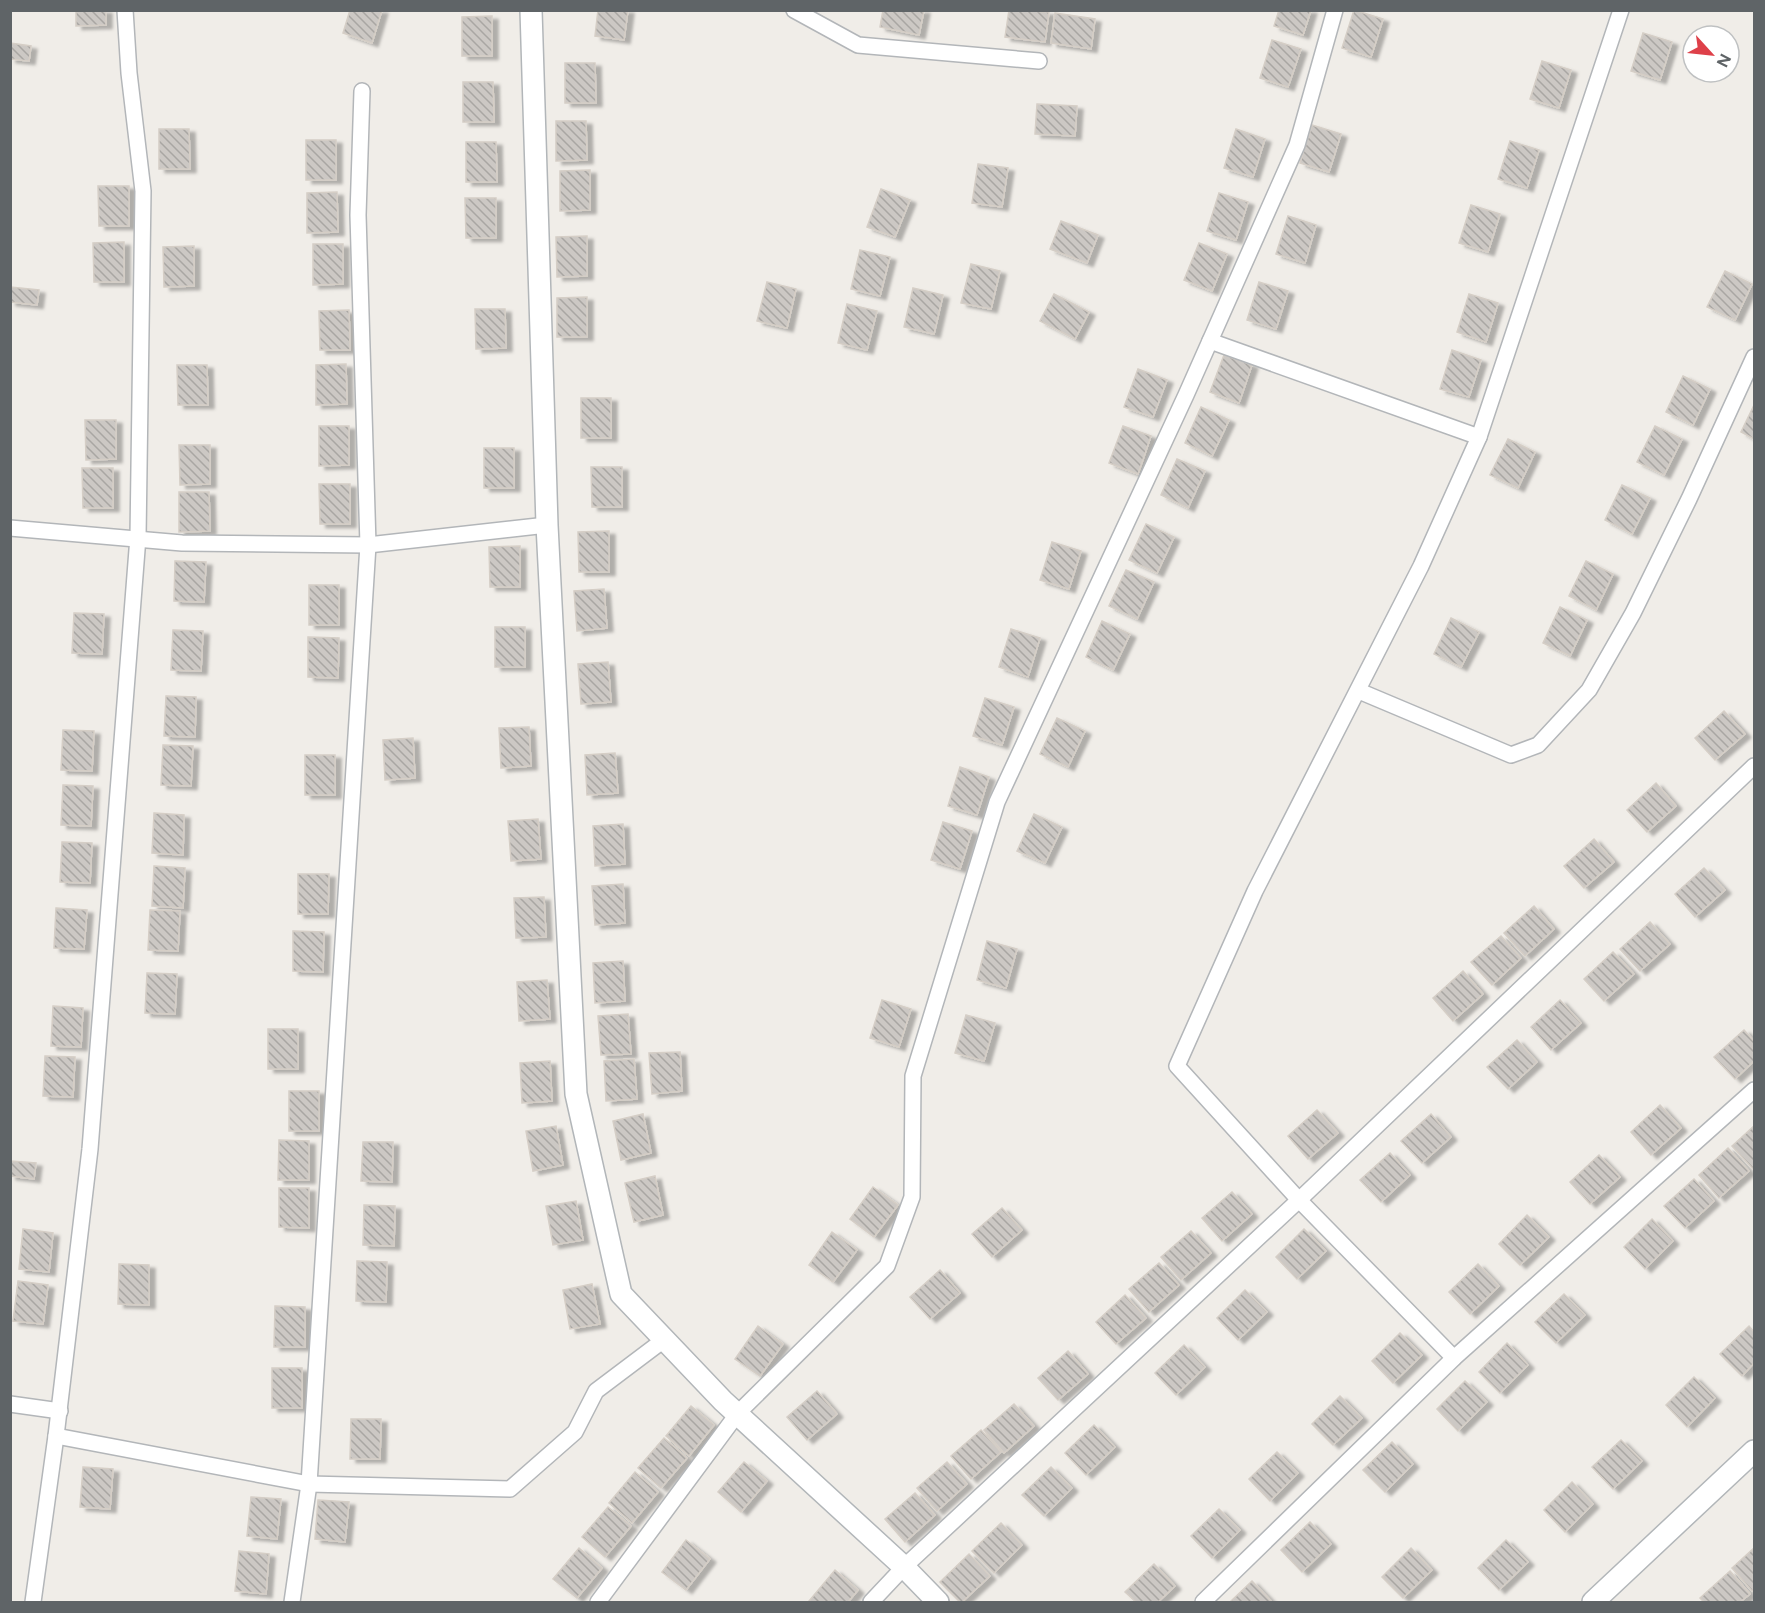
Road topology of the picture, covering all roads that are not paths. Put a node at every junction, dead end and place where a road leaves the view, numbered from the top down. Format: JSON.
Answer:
{"nodes":[{"id":1,"x":125,"y":10,"type":"edge"},
{"id":2,"x":531,"y":10,"type":"edge"},
{"id":3,"x":794,"y":10,"type":"edge"},
{"id":4,"x":1335,"y":10,"type":"edge"},
{"id":5,"x":1621,"y":10,"type":"edge"},
{"id":6,"x":1039,"y":61,"type":"dead end"},
{"id":7,"x":362,"y":91,"type":"dead end"},
{"id":8,"x":1210,"y":340,"type":"junction"},
{"id":9,"x":1755,"y":357,"type":"edge"},
{"id":10,"x":1479,"y":437,"type":"junction"},
{"id":11,"x":547,"y":525,"type":"junction"},
{"id":12,"x":10,"y":528,"type":"edge"},
{"id":13,"x":138,"y":537,"type":"junction"},
{"id":14,"x":368,"y":545,"type":"junction"},
{"id":15,"x":1359,"y":691,"type":"junction"},
{"id":16,"x":1755,"y":766,"type":"edge"},
{"id":17,"x":1755,"y":1090,"type":"edge"},
{"id":18,"x":1299,"y":1200,"type":"junction"},
{"id":19,"x":664,"y":1339,"type":"junction"},
{"id":20,"x":1454,"y":1358,"type":"junction"},
{"id":21,"x":10,"y":1404,"type":"edge"},
{"id":22,"x":60,"y":1411,"type":"junction"},
{"id":23,"x":738,"y":1413,"type":"junction"},
{"id":24,"x":56,"y":1437,"type":"junction"},
{"id":25,"x":1755,"y":1451,"type":"edge"},
{"id":26,"x":309,"y":1484,"type":"junction"},
{"id":27,"x":904,"y":1567,"type":"junction"},
{"id":28,"x":33,"y":1602,"type":"edge"},
{"id":29,"x":292,"y":1602,"type":"edge"},
{"id":30,"x":598,"y":1602,"type":"edge"},
{"id":31,"x":871,"y":1602,"type":"edge"},
{"id":32,"x":938,"y":1602,"type":"edge"},
{"id":33,"x":1203,"y":1602,"type":"edge"},
{"id":34,"x":1593,"y":1602,"type":"edge"}],
"edges":[{"from":1,"to":13,"type":"street"},
{"from":2,"to":11,"type":"street"},
{"from":3,"to":6,"type":"street"},
{"from":4,"to":8,"type":"street"},
{"from":5,"to":10,"type":"street"},
{"from":7,"to":14,"type":"street"},
{"from":8,"to":10,"type":"street"},
{"from":8,"to":23,"type":"street"},
{"from":9,"to":15,"type":"street"},
{"from":10,"to":15,"type":"street"},
{"from":11,"to":14,"type":"street"},
{"from":11,"to":19,"type":"street"},
{"from":12,"to":13,"type":"street"},
{"from":13,"to":14,"type":"street"},
{"from":13,"to":22,"type":"street"},
{"from":14,"to":26,"type":"street"},
{"from":15,"to":18,"type":"street"},
{"from":16,"to":18,"type":"street"},
{"from":17,"to":20,"type":"street"},
{"from":18,"to":20,"type":"street"},
{"from":18,"to":27,"type":"street"},
{"from":19,"to":23,"type":"street"},
{"from":19,"to":26,"type":"street"},
{"from":20,"to":33,"type":"street"},
{"from":21,"to":22,"type":"street"},
{"from":22,"to":24,"type":"street"},
{"from":23,"to":27,"type":"street"},
{"from":23,"to":30,"type":"street"},
{"from":24,"to":26,"type":"street"},
{"from":24,"to":28,"type":"street"},
{"from":25,"to":34,"type":"street"},
{"from":26,"to":29,"type":"street"},
{"from":27,"to":31,"type":"street"},
{"from":27,"to":32,"type":"street"}]}
